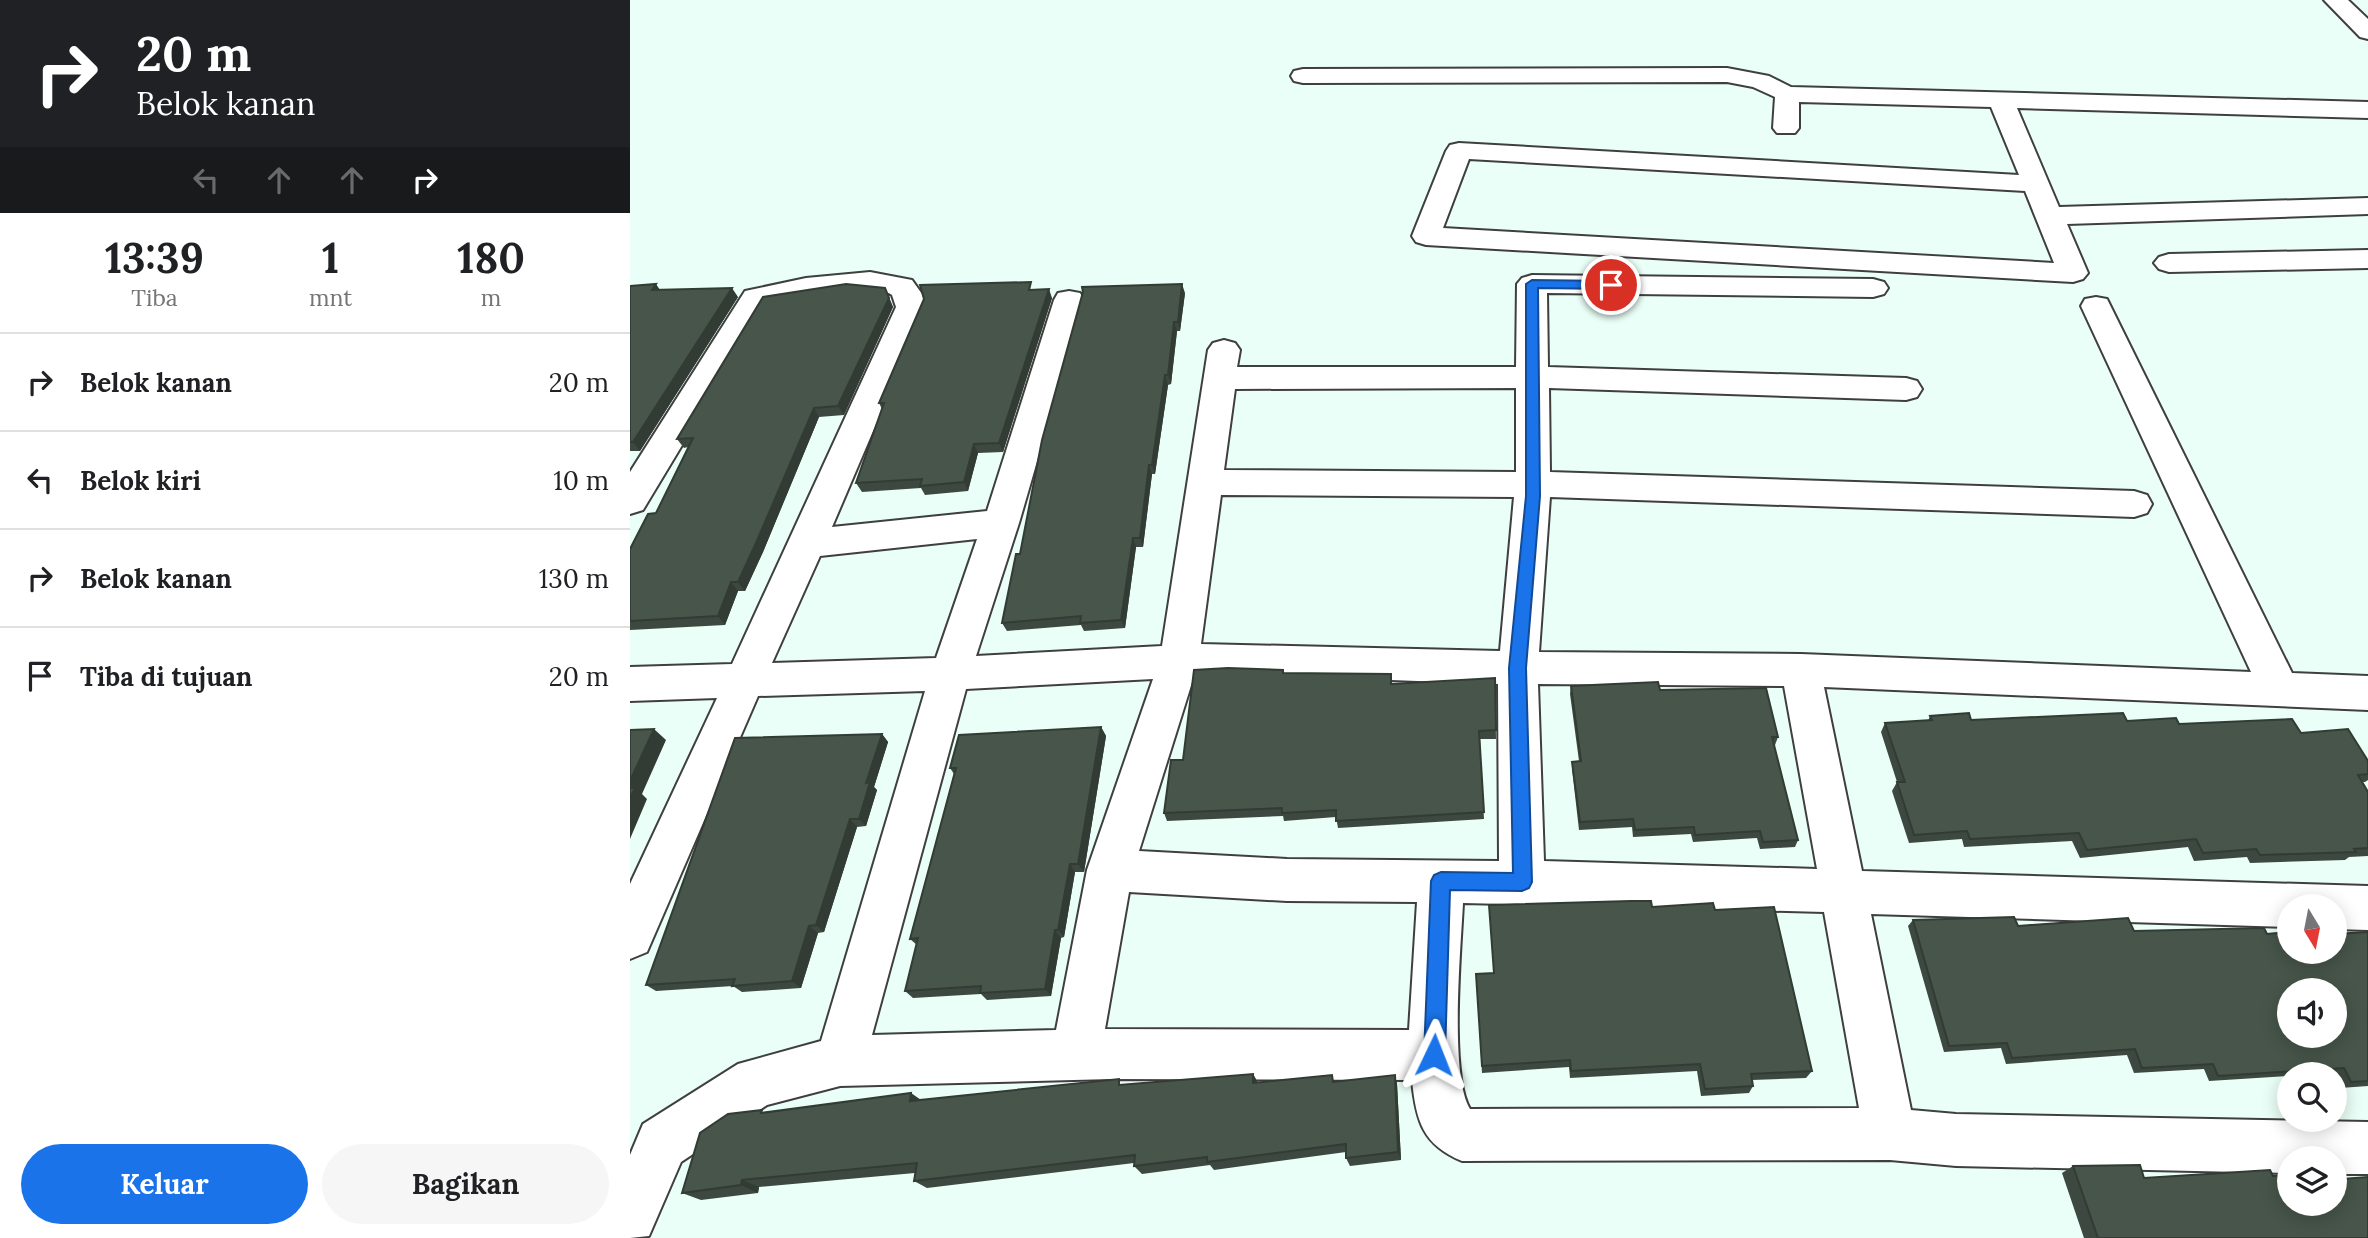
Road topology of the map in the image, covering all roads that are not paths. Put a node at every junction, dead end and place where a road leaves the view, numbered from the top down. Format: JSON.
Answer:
{"nodes":[{"id":1,"x":2335,"y":0,"type":"edge"},
{"id":2,"x":2368,"y":32,"type":"edge"},
{"id":3,"x":1303,"y":76,"type":"dead end"},
{"id":4,"x":1787,"y":94,"type":"junction"},
{"id":5,"x":2001,"y":100,"type":"junction"},
{"id":6,"x":2368,"y":110,"type":"edge"},
{"id":7,"x":1786,"y":128,"type":"dead end"},
{"id":8,"x":2036,"y":184,"type":"junction"},
{"id":9,"x":2368,"y":206,"type":"edge"},
{"id":10,"x":2049,"y":216,"type":"junction"},
{"id":11,"x":2368,"y":259,"type":"edge"},
{"id":12,"x":2169,"y":264,"type":"dead end"},
{"id":13,"x":1873,"y":288,"type":"dead end"},
{"id":14,"x":1069,"y":300,"type":"dead end"},
{"id":15,"x":2095,"y":306,"type":"dead end"},
{"id":16,"x":1533,"y":377,"type":"junction"},
{"id":17,"x":1906,"y":389,"type":"dead end"},
{"id":18,"x":1205,"y":482,"type":"junction"},
{"id":19,"x":1533,"y":486,"type":"junction"},
{"id":20,"x":630,"y":501,"type":"edge"},
{"id":21,"x":2134,"y":504,"type":"dead end"},
{"id":22,"x":1001,"y":523,"type":"junction"},
{"id":23,"x":809,"y":543,"type":"junction"},
{"id":24,"x":1179,"y":662,"type":"junction"},
{"id":25,"x":1518,"y":668,"type":"junction"},
{"id":26,"x":1801,"y":670,"type":"junction"},
{"id":27,"x":950,"y":674,"type":"junction"},
{"id":28,"x":742,"y":682,"type":"junction"},
{"id":29,"x":630,"y":684,"type":"edge"},
{"id":30,"x":2280,"y":690,"type":"junction"},
{"id":31,"x":2368,"y":694,"type":"edge"},
{"id":32,"x":1110,"y":870,"type":"junction"},
{"id":33,"x":1441,"y":881,"type":"junction"},
{"id":34,"x":1522,"y":882,"type":"junction"},
{"id":35,"x":1844,"y":890,"type":"junction"},
{"id":36,"x":2277,"y":904,"type":"edge"},
{"id":37,"x":2347,"y":907,"type":"edge"},
{"id":38,"x":2368,"y":908,"type":"edge"},
{"id":39,"x":630,"y":936,"type":"edge"},
{"id":40,"x":1076,"y":1054,"type":"junction"},
{"id":41,"x":1434,"y":1055,"type":"junction"},
{"id":42,"x":840,"y":1061,"type":"junction"},
{"id":43,"x":1891,"y":1134,"type":"junction"},
{"id":44,"x":646,"y":1146,"type":"edge"},
{"id":45,"x":2368,"y":1148,"type":"edge"},
{"id":46,"x":630,"y":1217,"type":"edge"}],
"edges":[{"from":1,"to":2,"type":"street"},
{"from":3,"to":4,"type":"street"},
{"from":4,"to":5,"type":"street"},
{"from":4,"to":7,"type":"street"},
{"from":5,"to":6,"type":"street"},
{"from":5,"to":8,"type":"street"},
{"from":8,"to":10,"type":"street"},
{"from":8,"to":10,"type":"street"},
{"from":9,"to":10,"type":"street"},
{"from":11,"to":12,"type":"street"},
{"from":13,"to":16,"type":"street"},
{"from":14,"to":22,"type":"street"},
{"from":15,"to":30,"type":"street"},
{"from":16,"to":17,"type":"street"},
{"from":16,"to":18,"type":"street"},
{"from":16,"to":19,"type":"street"},
{"from":18,"to":19,"type":"street"},
{"from":18,"to":24,"type":"street"},
{"from":19,"to":21,"type":"street"},
{"from":19,"to":25,"type":"street"},
{"from":20,"to":23,"type":"street"},
{"from":22,"to":23,"type":"street"},
{"from":22,"to":27,"type":"street"},
{"from":23,"to":28,"type":"street"},
{"from":24,"to":25,"type":"street"},
{"from":24,"to":27,"type":"street"},
{"from":24,"to":32,"type":"street"},
{"from":25,"to":26,"type":"street"},
{"from":25,"to":34,"type":"street"},
{"from":26,"to":30,"type":"street"},
{"from":26,"to":35,"type":"street"},
{"from":27,"to":28,"type":"street"},
{"from":27,"to":42,"type":"street"},
{"from":28,"to":29,"type":"street"},
{"from":28,"to":39,"type":"street"},
{"from":30,"to":31,"type":"street"},
{"from":32,"to":33,"type":"street"},
{"from":32,"to":40,"type":"street"},
{"from":33,"to":34,"type":"street"},
{"from":33,"to":41,"type":"street"},
{"from":34,"to":35,"type":"street"},
{"from":35,"to":36,"type":"street"},
{"from":35,"to":43,"type":"street"},
{"from":37,"to":38,"type":"street"},
{"from":40,"to":41,"type":"street"},
{"from":40,"to":42,"type":"street"},
{"from":41,"to":43,"type":"street"},
{"from":42,"to":44,"type":"street"},
{"from":43,"to":45,"type":"street"},
{"from":44,"to":46,"type":"street"}]}
